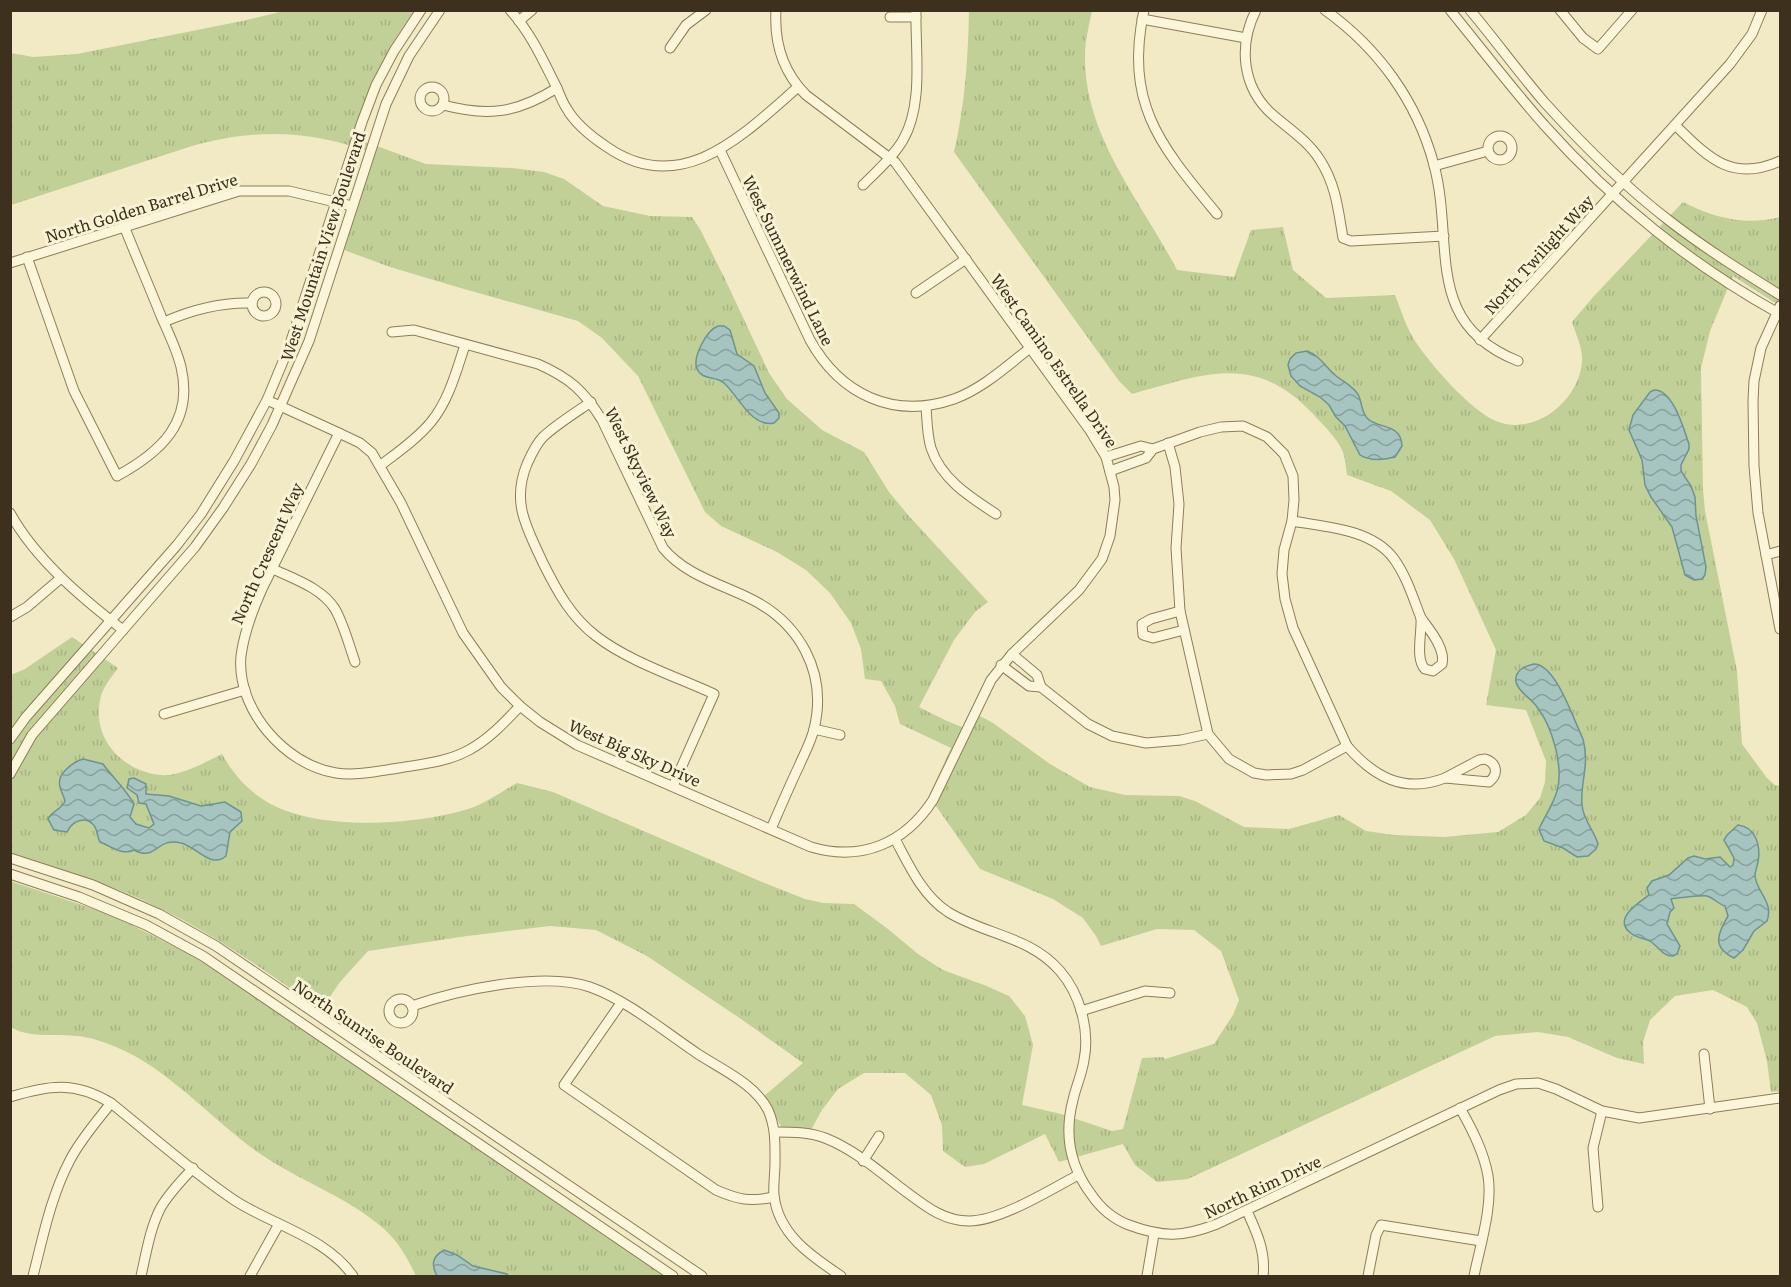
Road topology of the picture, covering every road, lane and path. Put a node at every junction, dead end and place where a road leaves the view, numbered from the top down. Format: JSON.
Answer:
{"nodes":[{"id":1,"x":421,"y":10,"type":"edge"},
{"id":2,"x":440,"y":10,"type":"edge"},
{"id":3,"x":510,"y":10,"type":"edge"},
{"id":4,"x":532,"y":10,"type":"edge"},
{"id":5,"x":706,"y":10,"type":"edge"},
{"id":6,"x":776,"y":10,"type":"edge"},
{"id":7,"x":1256,"y":10,"type":"edge"},
{"id":8,"x":1325,"y":10,"type":"edge"},
{"id":9,"x":1450,"y":10,"type":"edge"},
{"id":10,"x":1470,"y":10,"type":"edge"},
{"id":11,"x":1560,"y":10,"type":"edge"},
{"id":12,"x":1632,"y":10,"type":"edge"},
{"id":13,"x":1762,"y":10,"type":"edge"},
{"id":14,"x":916,"y":14,"type":"edge"},
{"id":15,"x":1143,"y":15,"type":"edge"},
{"id":16,"x":890,"y":17,"type":"dead end"},
{"id":17,"x":519,"y":21,"type":"junction"},
{"id":18,"x":1246,"y":38,"type":"junction"},
{"id":19,"x":670,"y":48,"type":"dead end"},
{"id":20,"x":798,"y":87,"type":"junction"},
{"id":21,"x":557,"y":88,"type":"junction"},
{"id":22,"x":443,"y":105,"type":"dead end"},
{"id":23,"x":1675,"y":125,"type":"junction"},
{"id":24,"x":720,"y":150,"type":"junction"},
{"id":25,"x":1488,"y":151,"type":"dead end"},
{"id":26,"x":890,"y":157,"type":"junction"},
{"id":27,"x":1780,"y":161,"type":"edge"},
{"id":28,"x":1434,"y":166,"type":"junction"},
{"id":29,"x":863,"y":185,"type":"dead end"},
{"id":30,"x":1618,"y":187,"type":"junction"},
{"id":31,"x":337,"y":202,"type":"junction"},
{"id":32,"x":352,"y":206,"type":"junction"},
{"id":33,"x":1217,"y":214,"type":"dead end"},
{"id":34,"x":124,"y":226,"type":"junction"},
{"id":35,"x":1444,"y":236,"type":"junction"},
{"id":36,"x":27,"y":257,"type":"junction"},
{"id":37,"x":966,"y":259,"type":"junction"},
{"id":38,"x":10,"y":263,"type":"edge"},
{"id":39,"x":916,"y":292,"type":"dead end"},
{"id":40,"x":1780,"y":296,"type":"edge"},
{"id":41,"x":252,"y":303,"type":"dead end"},
{"id":42,"x":1779,"y":310,"type":"edge"},
{"id":43,"x":164,"y":322,"type":"junction"},
{"id":44,"x":392,"y":332,"type":"dead end"},
{"id":45,"x":1480,"y":340,"type":"junction"},
{"id":46,"x":465,"y":345,"type":"junction"},
{"id":47,"x":1030,"y":348,"type":"junction"},
{"id":48,"x":1518,"y":361,"type":"dead end"},
{"id":49,"x":267,"y":400,"type":"junction"},
{"id":50,"x":591,"y":402,"type":"junction"},
{"id":51,"x":280,"y":406,"type":"junction"},
{"id":52,"x":926,"y":406,"type":"junction"},
{"id":53,"x":339,"y":433,"type":"junction"},
{"id":54,"x":1168,"y":443,"type":"junction"},
{"id":55,"x":1153,"y":448,"type":"junction"},
{"id":56,"x":1106,"y":457,"type":"junction"},
{"id":57,"x":381,"y":465,"type":"junction"},
{"id":58,"x":1110,"y":471,"type":"junction"},
{"id":59,"x":10,"y":513,"type":"edge"},
{"id":60,"x":996,"y":514,"type":"dead end"},
{"id":61,"x":1292,"y":521,"type":"junction"},
{"id":62,"x":1780,"y":551,"type":"edge"},
{"id":63,"x":1766,"y":555,"type":"junction"},
{"id":64,"x":273,"y":569,"type":"junction"},
{"id":65,"x":61,"y":578,"type":"junction"},
{"id":66,"x":1180,"y":611,"type":"junction"},
{"id":67,"x":10,"y":617,"type":"edge"},
{"id":68,"x":1421,"y":618,"type":"junction"},
{"id":69,"x":111,"y":620,"type":"junction"},
{"id":70,"x":1780,"y":629,"type":"edge"},
{"id":71,"x":123,"y":630,"type":"junction"},
{"id":72,"x":1184,"y":630,"type":"junction"},
{"id":73,"x":1012,"y":654,"type":"junction"},
{"id":74,"x":355,"y":662,"type":"dead end"},
{"id":75,"x":1001,"y":665,"type":"junction"},
{"id":76,"x":1041,"y":687,"type":"junction"},
{"id":77,"x":245,"y":690,"type":"junction"},
{"id":78,"x":520,"y":706,"type":"junction"},
{"id":79,"x":164,"y":714,"type":"dead end"},
{"id":80,"x":814,"y":729,"type":"junction"},
{"id":81,"x":1208,"y":734,"type":"junction"},
{"id":82,"x":840,"y":735,"type":"dead end"},
{"id":83,"x":10,"y":739,"type":"edge"},
{"id":84,"x":1347,"y":746,"type":"junction"},
{"id":85,"x":10,"y":774,"type":"edge"},
{"id":86,"x":1445,"y":778,"type":"junction"},
{"id":87,"x":673,"y":786,"type":"junction"},
{"id":88,"x":771,"y":829,"type":"junction"},
{"id":89,"x":895,"y":839,"type":"junction"},
{"id":90,"x":10,"y":858,"type":"edge"},
{"id":91,"x":10,"y":874,"type":"edge"},
{"id":92,"x":1170,"y":993,"type":"dead end"},
{"id":93,"x":621,"y":1003,"type":"junction"},
{"id":94,"x":412,"y":1006,"type":"dead end"},
{"id":95,"x":1082,"y":1011,"type":"junction"},
{"id":96,"x":1704,"y":1054,"type":"dead end"},
{"id":97,"x":10,"y":1097,"type":"edge"},
{"id":98,"x":1780,"y":1098,"type":"edge"},
{"id":99,"x":111,"y":1102,"type":"junction"},
{"id":100,"x":1460,"y":1108,"type":"junction"},
{"id":101,"x":1710,"y":1109,"type":"junction"},
{"id":102,"x":1602,"y":1111,"type":"junction"},
{"id":103,"x":776,"y":1132,"type":"junction"},
{"id":104,"x":879,"y":1136,"type":"dead end"},
{"id":105,"x":864,"y":1161,"type":"junction"},
{"id":106,"x":193,"y":1168,"type":"junction"},
{"id":107,"x":1078,"y":1176,"type":"junction"},
{"id":108,"x":774,"y":1197,"type":"junction"},
{"id":109,"x":1598,"y":1207,"type":"dead end"},
{"id":110,"x":1247,"y":1211,"type":"junction"},
{"id":111,"x":279,"y":1224,"type":"junction"},
{"id":112,"x":1154,"y":1234,"type":"junction"},
{"id":113,"x":1481,"y":1241,"type":"junction"},
{"id":114,"x":33,"y":1276,"type":"edge"},
{"id":115,"x":141,"y":1276,"type":"edge"},
{"id":116,"x":250,"y":1276,"type":"edge"},
{"id":117,"x":353,"y":1276,"type":"edge"},
{"id":118,"x":673,"y":1276,"type":"edge"},
{"id":119,"x":702,"y":1276,"type":"edge"},
{"id":120,"x":841,"y":1276,"type":"edge"},
{"id":121,"x":1147,"y":1276,"type":"edge"},
{"id":122,"x":1263,"y":1276,"type":"edge"},
{"id":123,"x":1368,"y":1276,"type":"edge"},
{"id":124,"x":1474,"y":1276,"type":"edge"}],
"edges":[{"from":1,"to":31,"type":"street","name":"West Mountain View Boulevard"},
{"from":2,"to":32,"type":"street","name":"West Mountain View Boulevard"},
{"from":3,"to":17,"type":"street"},
{"from":4,"to":17,"type":"street"},
{"from":5,"to":19,"type":"street"},
{"from":6,"to":20,"type":"street","name":"West Camino Estrella Drive"},
{"from":7,"to":18,"type":"street"},
{"from":8,"to":28,"type":"street"},
{"from":9,"to":30,"type":"street"},
{"from":10,"to":30,"type":"street"},
{"from":11,"to":12,"type":"street"},
{"from":13,"to":23,"type":"street","name":"North Twilight Way"},
{"from":14,"to":16,"type":"street"},
{"from":14,"to":26,"type":"street"},
{"from":15,"to":18,"type":"street"},
{"from":15,"to":33,"type":"street"},
{"from":17,"to":21,"type":"street"},
{"from":18,"to":35,"type":"street"},
{"from":20,"to":24,"type":"street"},
{"from":20,"to":26,"type":"street","name":"West Camino Estrella Drive"},
{"from":21,"to":22,"type":"street"},
{"from":21,"to":24,"type":"street"},
{"from":23,"to":27,"type":"street"},
{"from":23,"to":30,"type":"street","name":"North Twilight Way"},
{"from":24,"to":52,"type":"street","name":"West Summerwind Lane"},
{"from":25,"to":28,"type":"street"},
{"from":26,"to":29,"type":"street"},
{"from":26,"to":37,"type":"street","name":"West Camino Estrella Drive"},
{"from":28,"to":35,"type":"street"},
{"from":30,"to":40,"type":"street"},
{"from":30,"to":42,"type":"street"},
{"from":30,"to":45,"type":"street","name":"North Twilight Way"},
{"from":31,"to":32,"type":"street","name":"North Golden Barrel Drive"},
{"from":31,"to":34,"type":"street","name":"North Golden Barrel Drive"},
{"from":31,"to":49,"type":"street","name":"West Mountain View Boulevard"},
{"from":32,"to":51,"type":"street","name":"West Mountain View Boulevard"},
{"from":34,"to":36,"type":"street","name":"North Golden Barrel Drive"},
{"from":34,"to":43,"type":"street"},
{"from":35,"to":45,"type":"street"},
{"from":36,"to":38,"type":"street","name":"North Golden Barrel Drive"},
{"from":36,"to":43,"type":"street"},
{"from":37,"to":39,"type":"street"},
{"from":37,"to":47,"type":"street","name":"West Camino Estrella Drive"},
{"from":41,"to":43,"type":"street"},
{"from":42,"to":63,"type":"street"},
{"from":44,"to":46,"type":"street","name":"West Skyview Way"},
{"from":45,"to":48,"type":"street"},
{"from":46,"to":50,"type":"street","name":"West Skyview Way"},
{"from":46,"to":57,"type":"street"},
{"from":47,"to":52,"type":"street","name":"West Summerwind Lane"},
{"from":47,"to":56,"type":"street","name":"West Camino Estrella Drive"},
{"from":49,"to":51,"type":"street","name":"West Big Sky Drive"},
{"from":49,"to":69,"type":"street","name":"West Mountain View Boulevard"},
{"from":50,"to":80,"type":"street","name":"West Skyview Way"},
{"from":50,"to":87,"type":"street"},
{"from":51,"to":53,"type":"street","name":"West Big Sky Drive"},
{"from":51,"to":71,"type":"street","name":"West Mountain View Boulevard"},
{"from":52,"to":60,"type":"street"},
{"from":53,"to":57,"type":"street","name":"West Big Sky Drive"},
{"from":53,"to":64,"type":"street","name":"North Crescent Way"},
{"from":54,"to":55,"type":"street"},
{"from":54,"to":61,"type":"street"},
{"from":54,"to":66,"type":"street"},
{"from":55,"to":56,"type":"street"},
{"from":55,"to":58,"type":"street"},
{"from":56,"to":58,"type":"street","name":"West Camino Estrella Drive"},
{"from":57,"to":78,"type":"street","name":"West Big Sky Drive"},
{"from":58,"to":73,"type":"street","name":"West Camino Estrella Drive"},
{"from":59,"to":65,"type":"street"},
{"from":61,"to":68,"type":"street"},
{"from":61,"to":84,"type":"street"},
{"from":62,"to":63,"type":"street"},
{"from":63,"to":70,"type":"street"},
{"from":64,"to":74,"type":"street"},
{"from":64,"to":77,"type":"street","name":"North Crescent Way"},
{"from":65,"to":67,"type":"street"},
{"from":65,"to":69,"type":"street"},
{"from":66,"to":72,"type":"street"},
{"from":66,"to":72,"type":"street"},
{"from":68,"to":68,"type":"street"},
{"from":69,"to":71,"type":"street"},
{"from":69,"to":83,"type":"street","name":"West Mountain View Boulevard"},
{"from":71,"to":85,"type":"street","name":"West Mountain View Boulevard"},
{"from":72,"to":81,"type":"street"},
{"from":73,"to":75,"type":"street","name":"West Camino Estrella Drive"},
{"from":73,"to":76,"type":"street"},
{"from":75,"to":76,"type":"street"},
{"from":75,"to":89,"type":"street","name":"West Camino Estrella Drive"},
{"from":76,"to":81,"type":"street"},
{"from":77,"to":78,"type":"street","name":"North Crescent Way"},
{"from":77,"to":79,"type":"street"},
{"from":78,"to":87,"type":"street","name":"West Big Sky Drive"},
{"from":80,"to":82,"type":"street"},
{"from":80,"to":88,"type":"street","name":"West Skyview Way"},
{"from":81,"to":84,"type":"street"},
{"from":84,"to":86,"type":"street"},
{"from":86,"to":86,"type":"street"},
{"from":87,"to":88,"type":"street","name":"West Big Sky Drive"},
{"from":88,"to":89,"type":"street","name":"West Big Sky Drive"},
{"from":89,"to":95,"type":"street","name":"North Rim Drive"},
{"from":90,"to":119,"type":"street","name":"North Sunrise Boulevard"},
{"from":91,"to":118,"type":"street","name":"North Sunrise Boulevard"},
{"from":92,"to":95,"type":"street"},
{"from":93,"to":94,"type":"street"},
{"from":93,"to":103,"type":"street"},
{"from":93,"to":108,"type":"street"},
{"from":95,"to":107,"type":"street","name":"North Rim Drive"},
{"from":96,"to":101,"type":"street"},
{"from":97,"to":99,"type":"street"},
{"from":98,"to":101,"type":"street","name":"North Rim Drive"},
{"from":99,"to":106,"type":"street"},
{"from":99,"to":114,"type":"street"},
{"from":100,"to":102,"type":"street","name":"North Rim Drive"},
{"from":100,"to":110,"type":"street","name":"North Rim Drive"},
{"from":100,"to":113,"type":"street"},
{"from":101,"to":102,"type":"street","name":"North Rim Drive"},
{"from":102,"to":109,"type":"street"},
{"from":103,"to":105,"type":"street"},
{"from":103,"to":108,"type":"street"},
{"from":104,"to":105,"type":"street"},
{"from":105,"to":107,"type":"street"},
{"from":106,"to":111,"type":"street"},
{"from":106,"to":115,"type":"street"},
{"from":107,"to":112,"type":"street","name":"North Rim Drive"},
{"from":108,"to":120,"type":"street"},
{"from":110,"to":112,"type":"street","name":"North Rim Drive"},
{"from":110,"to":122,"type":"street"},
{"from":111,"to":116,"type":"street"},
{"from":111,"to":117,"type":"street"},
{"from":112,"to":121,"type":"street"},
{"from":113,"to":123,"type":"street"},
{"from":113,"to":124,"type":"street"}]}
